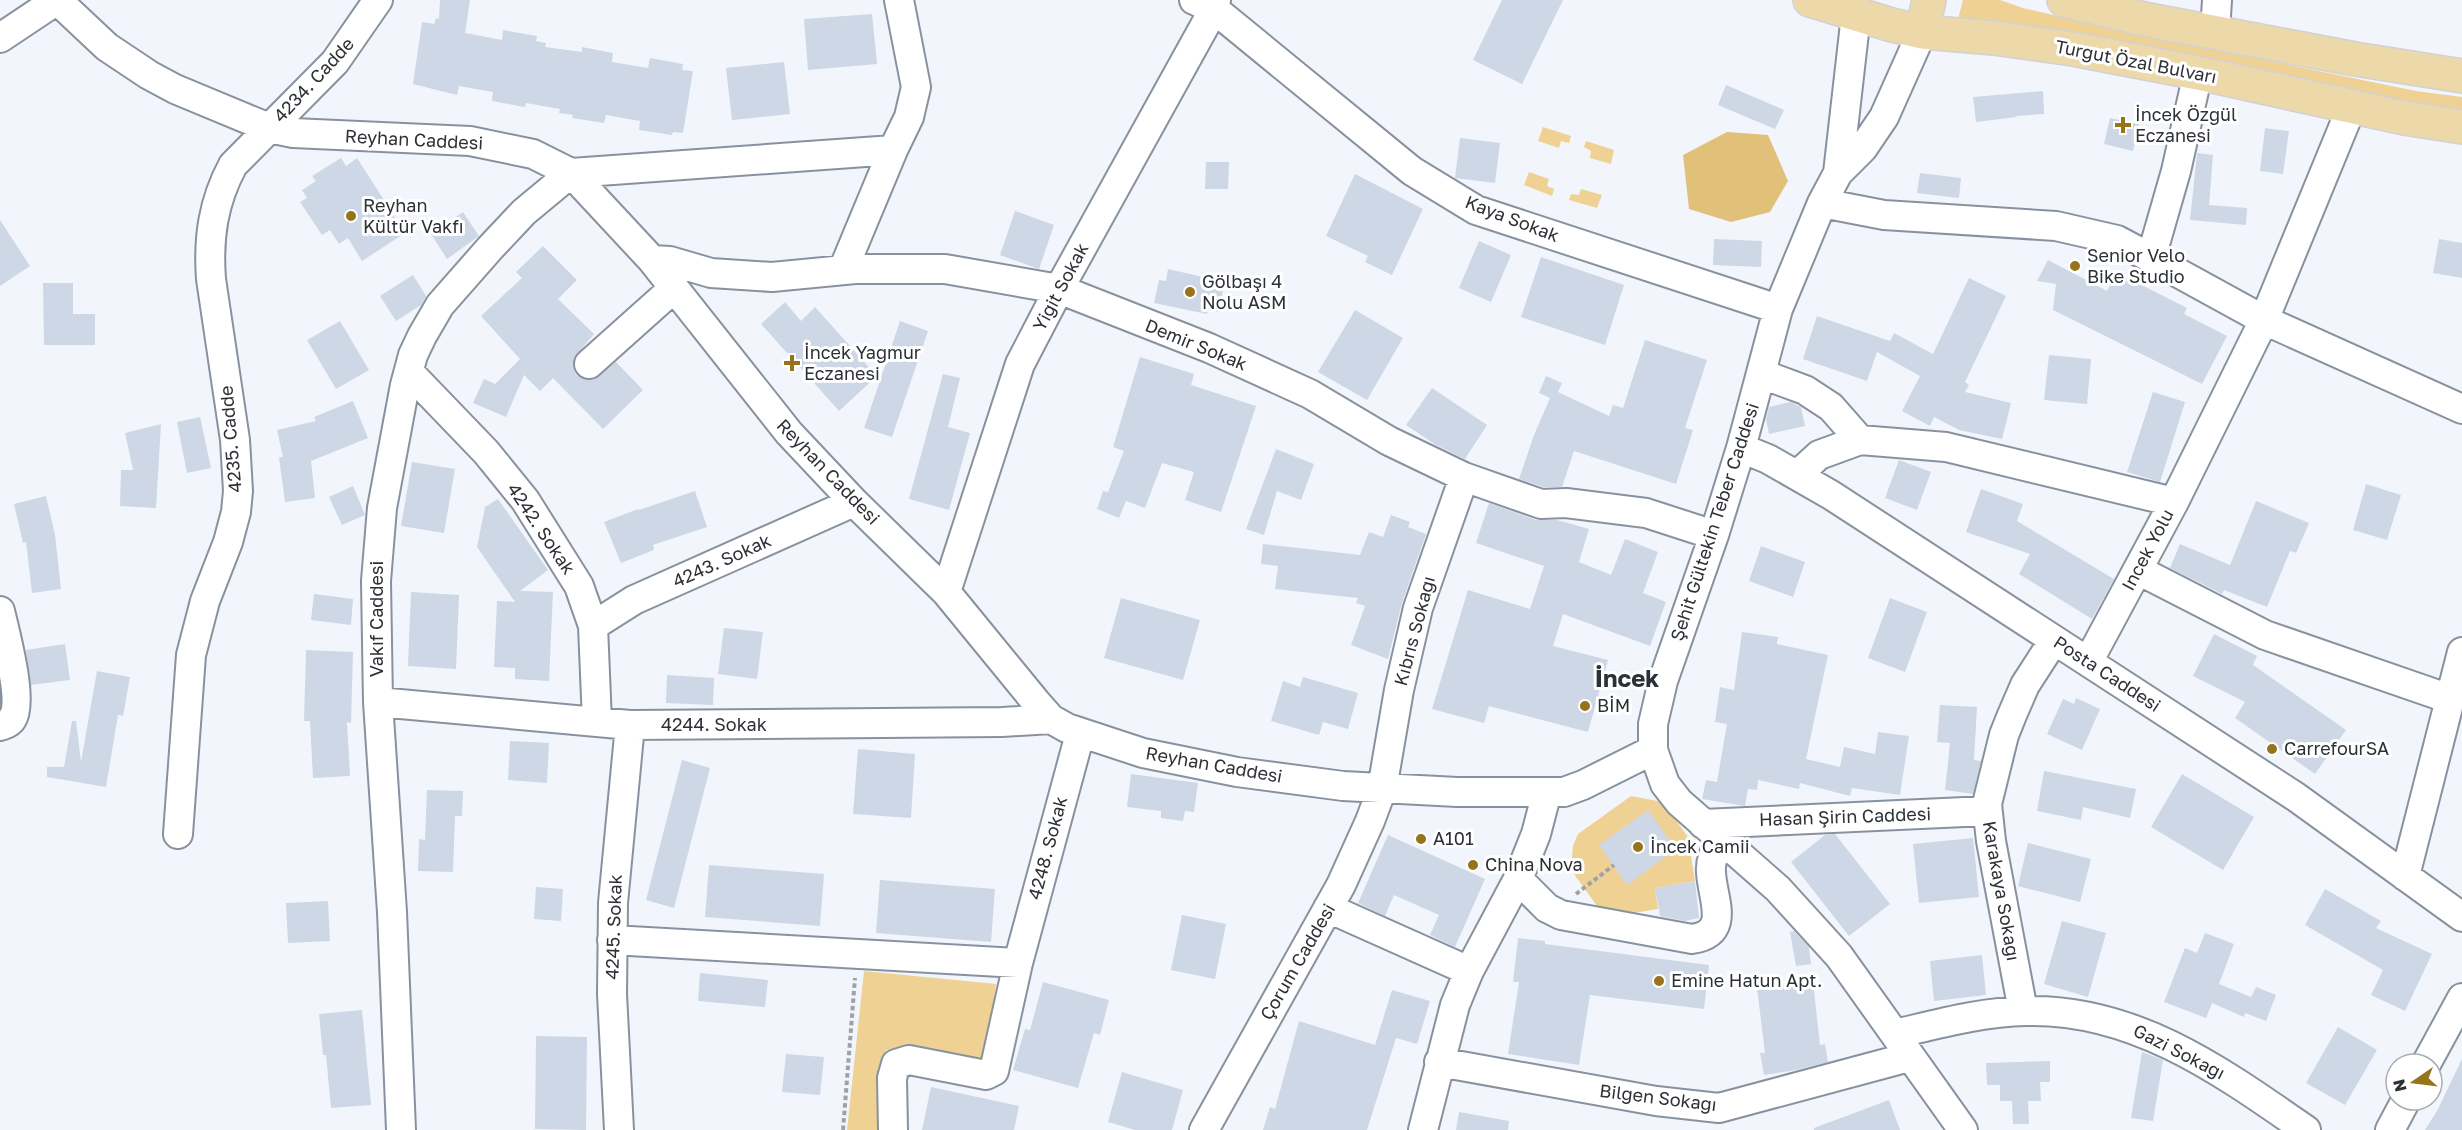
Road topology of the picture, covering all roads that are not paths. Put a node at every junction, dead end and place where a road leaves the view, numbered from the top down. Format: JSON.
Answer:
{"nodes":[{"id":1,"x":57,"y":0,"type":"edge"},
{"id":2,"x":378,"y":0,"type":"edge"},
{"id":3,"x":899,"y":0,"type":"edge"},
{"id":4,"x":1810,"y":0,"type":"edge"},
{"id":5,"x":1929,"y":0,"type":"edge"},
{"id":6,"x":2064,"y":0,"type":"edge"},
{"id":7,"x":1208,"y":3,"type":"edge"},
{"id":8,"x":1858,"y":7,"type":"edge"},
{"id":9,"x":2216,"y":16,"type":"edge"},
{"id":10,"x":1922,"y":32,"type":"junction"},
{"id":11,"x":0,"y":38,"type":"edge"},
{"id":12,"x":2198,"y":73,"type":"junction"},
{"id":13,"x":2462,"y":76,"type":"edge"},
{"id":14,"x":2352,"y":106,"type":"junction"},
{"id":15,"x":2462,"y":127,"type":"edge"},
{"id":16,"x":269,"y":128,"type":"junction"},
{"id":17,"x":893,"y":150,"type":"junction"},
{"id":18,"x":571,"y":173,"type":"junction"},
{"id":19,"x":1838,"y":173,"type":"junction"},
{"id":20,"x":1822,"y":203,"type":"junction"},
{"id":21,"x":2151,"y":258,"type":"junction"},
{"id":22,"x":652,"y":260,"type":"junction"},
{"id":23,"x":843,"y":270,"type":"junction"},
{"id":24,"x":674,"y":288,"type":"junction"},
{"id":25,"x":1059,"y":289,"type":"junction"},
{"id":26,"x":1778,"y":309,"type":"junction"},
{"id":27,"x":2264,"y":320,"type":"junction"},
{"id":28,"x":589,"y":364,"type":"dead end"},
{"id":29,"x":409,"y":372,"type":"junction"},
{"id":30,"x":1762,"y":374,"type":"junction"},
{"id":31,"x":2462,"y":409,"type":"edge"},
{"id":32,"x":1860,"y":440,"type":"junction"},
{"id":33,"x":1741,"y":448,"type":"junction"},
{"id":34,"x":1797,"y":475,"type":"junction"},
{"id":35,"x":1464,"y":477,"type":"junction"},
{"id":36,"x":854,"y":502,"type":"junction"},
{"id":37,"x":2174,"y":502,"type":"junction"},
{"id":38,"x":1714,"y":535,"type":"junction"},
{"id":39,"x":2138,"y":570,"type":"junction"},
{"id":40,"x":946,"y":592,"type":"junction"},
{"id":41,"x":0,"y":612,"type":"edge"},
{"id":42,"x":593,"y":626,"type":"junction"},
{"id":43,"x":2054,"y":640,"type":"junction"},
{"id":44,"x":2462,"y":652,"type":"edge"},
{"id":45,"x":2088,"y":662,"type":"junction"},
{"id":46,"x":2450,"y":699,"type":"junction"},
{"id":47,"x":378,"y":702,"type":"junction"},
{"id":48,"x":1051,"y":719,"type":"junction"},
{"id":49,"x":597,"y":722,"type":"junction"},
{"id":50,"x":630,"y":725,"type":"junction"},
{"id":51,"x":0,"y":726,"type":"edge"},
{"id":52,"x":1080,"y":734,"type":"junction"},
{"id":53,"x":1653,"y":750,"type":"junction"},
{"id":54,"x":1382,"y":789,"type":"junction"},
{"id":55,"x":1547,"y":792,"type":"junction"},
{"id":56,"x":1987,"y":811,"type":"junction"},
{"id":57,"x":1712,"y":832,"type":"junction"},
{"id":58,"x":178,"y":834,"type":"dead end"},
{"id":59,"x":2405,"y":876,"type":"junction"},
{"id":60,"x":1518,"y":879,"type":"junction"},
{"id":61,"x":1328,"y":908,"type":"junction"},
{"id":62,"x":2462,"y":917,"type":"edge"},
{"id":63,"x":612,"y":940,"type":"junction"},
{"id":64,"x":1018,"y":963,"type":"junction"},
{"id":65,"x":1469,"y":971,"type":"junction"},
{"id":66,"x":2462,"y":998,"type":"edge"},
{"id":67,"x":2024,"y":1011,"type":"junction"},
{"id":68,"x":1902,"y":1045,"type":"junction"},
{"id":69,"x":2433,"y":1052,"type":"edge"},
{"id":70,"x":1438,"y":1062,"type":"junction"},
{"id":71,"x":2400,"y":1112,"type":"edge"},
{"id":72,"x":401,"y":1130,"type":"edge"},
{"id":73,"x":620,"y":1130,"type":"edge"},
{"id":74,"x":893,"y":1130,"type":"edge"},
{"id":75,"x":1204,"y":1130,"type":"edge"},
{"id":76,"x":1423,"y":1130,"type":"edge"},
{"id":77,"x":1963,"y":1130,"type":"edge"},
{"id":78,"x":2306,"y":1130,"type":"edge"},
{"id":79,"x":2390,"y":1130,"type":"edge"}],
"edges":[{"from":1,"to":11,"type":"street"},
{"from":1,"to":16,"type":"street","name":"Reyhan Caddesi"},
{"from":2,"to":16,"type":"street","name":"4234. Cadde"},
{"from":3,"to":17,"type":"street"},
{"from":4,"to":8,"type":"main road","name":"Turgut Özal Bulvarı"},
{"from":5,"to":10,"type":"main road"},
{"from":6,"to":9,"type":"main road"},
{"from":7,"to":25,"type":"street","name":"Yiğit Sokak"},
{"from":7,"to":26,"type":"street","name":"Kaya Sokak"},
{"from":8,"to":10,"type":"main road","name":"Turgut Özal Bulvarı"},
{"from":8,"to":19,"type":"street"},
{"from":9,"to":13,"type":"main road"},
{"from":10,"to":12,"type":"main road","name":"Turgut Özal Bulvarı"},
{"from":10,"to":19,"type":"street"},
{"from":12,"to":14,"type":"main road","name":"Turgut Özal Bulvarı"},
{"from":12,"to":21,"type":"street"},
{"from":14,"to":15,"type":"main road","name":"Turgut Özal Bulvarı"},
{"from":14,"to":27,"type":"street","name":"Incek Yolu"},
{"from":16,"to":18,"type":"street","name":"Reyhan Caddesi"},
{"from":16,"to":58,"type":"street","name":"4235. Cadde"},
{"from":17,"to":18,"type":"street"},
{"from":17,"to":23,"type":"street"},
{"from":18,"to":22,"type":"street","name":"Reyhan Caddesi"},
{"from":18,"to":29,"type":"street","name":"Vakıf Caddesi"},
{"from":19,"to":20,"type":"street","name":"Şehit Gültekin Teber Caddesi"},
{"from":20,"to":21,"type":"street"},
{"from":20,"to":26,"type":"street","name":"Şehit Gültekin Teber Caddesi"},
{"from":21,"to":27,"type":"street"},
{"from":22,"to":23,"type":"street","name":"Demir Sokak"},
{"from":22,"to":24,"type":"street","name":"Reyhan Caddesi"},
{"from":23,"to":25,"type":"street","name":"Demir Sokak"},
{"from":24,"to":28,"type":"street"},
{"from":24,"to":36,"type":"street","name":"Reyhan Caddesi"},
{"from":25,"to":35,"type":"street","name":"Demir Sokak"},
{"from":25,"to":40,"type":"street","name":"Yiğit Sokak"},
{"from":26,"to":30,"type":"street","name":"Şehit Gültekin Teber Caddesi"},
{"from":27,"to":31,"type":"street"},
{"from":27,"to":37,"type":"street","name":"Incek Yolu"},
{"from":29,"to":42,"type":"street","name":"4242. Sokak"},
{"from":29,"to":47,"type":"street","name":"Vakıf Caddesi"},
{"from":30,"to":32,"type":"street"},
{"from":30,"to":33,"type":"street","name":"Şehit Gültekin Teber Caddesi"},
{"from":32,"to":34,"type":"street"},
{"from":32,"to":37,"type":"street"},
{"from":33,"to":34,"type":"street","name":"Posta Caddesi"},
{"from":33,"to":38,"type":"street","name":"Şehit Gültekin Teber Caddesi"},
{"from":34,"to":43,"type":"street","name":"Posta Caddesi"},
{"from":35,"to":38,"type":"street","name":"Demir Sokak"},
{"from":35,"to":54,"type":"street","name":"Kıbrıs Sokağı"},
{"from":36,"to":40,"type":"street","name":"Reyhan Caddesi"},
{"from":36,"to":42,"type":"street","name":"4243. Sokak"},
{"from":37,"to":39,"type":"street","name":"Incek Yolu"},
{"from":38,"to":53,"type":"street","name":"Şehit Gültekin Teber Caddesi"},
{"from":39,"to":45,"type":"street","name":"Incek Yolu"},
{"from":39,"to":46,"type":"street"},
{"from":40,"to":48,"type":"street","name":"Reyhan Caddesi"},
{"from":41,"to":51,"type":"street"},
{"from":42,"to":49,"type":"street","name":"4242. Sokak"},
{"from":43,"to":45,"type":"street","name":"Posta Caddesi"},
{"from":43,"to":56,"type":"street","name":"Karakaya Sokağı"},
{"from":44,"to":46,"type":"street"},
{"from":45,"to":59,"type":"street","name":"Posta Caddesi"},
{"from":46,"to":59,"type":"street"},
{"from":47,"to":49,"type":"street","name":"4244. Sokak"},
{"from":47,"to":72,"type":"street","name":"Vakıf Caddesi"},
{"from":48,"to":50,"type":"street","name":"4244. Sokak"},
{"from":48,"to":52,"type":"street","name":"Reyhan Caddesi"},
{"from":49,"to":50,"type":"street","name":"4244. Sokak"},
{"from":50,"to":63,"type":"street","name":"4245. Sokak"},
{"from":52,"to":54,"type":"street","name":"Reyhan Caddesi"},
{"from":52,"to":64,"type":"street","name":"4248. Sokak"},
{"from":53,"to":55,"type":"street","name":"Reyhan Caddesi"},
{"from":53,"to":57,"type":"street","name":"Şehit Gültekin Teber Caddesi"},
{"from":54,"to":55,"type":"street","name":"Reyhan Caddesi"},
{"from":54,"to":61,"type":"street","name":"Çorum Caddesi"},
{"from":55,"to":60,"type":"street"},
{"from":56,"to":57,"type":"street","name":"Hasan Şirin Caddesi"},
{"from":56,"to":67,"type":"street","name":"Karakaya Sokağı"},
{"from":57,"to":60,"type":"street"},
{"from":57,"to":68,"type":"street","name":"Şehit Gültekin Teber Caddesi"},
{"from":59,"to":62,"type":"street","name":"Posta Caddesi"},
{"from":60,"to":65,"type":"street"},
{"from":61,"to":65,"type":"street"},
{"from":61,"to":75,"type":"street","name":"Çorum Caddesi"},
{"from":63,"to":64,"type":"street"},
{"from":63,"to":73,"type":"street","name":"4245. Sokak"},
{"from":64,"to":74,"type":"street","name":"4248. Sokak"},
{"from":65,"to":70,"type":"street"},
{"from":66,"to":69,"type":"street"},
{"from":67,"to":68,"type":"street","name":"Gazi Sokağı"},
{"from":67,"to":78,"type":"street","name":"Gazi Sokağı"},
{"from":68,"to":70,"type":"street","name":"Bilgen Sokağı"},
{"from":68,"to":77,"type":"street","name":"Şehit Gültekin Teber Caddesi"},
{"from":70,"to":76,"type":"street"},
{"from":71,"to":79,"type":"street"}]}
